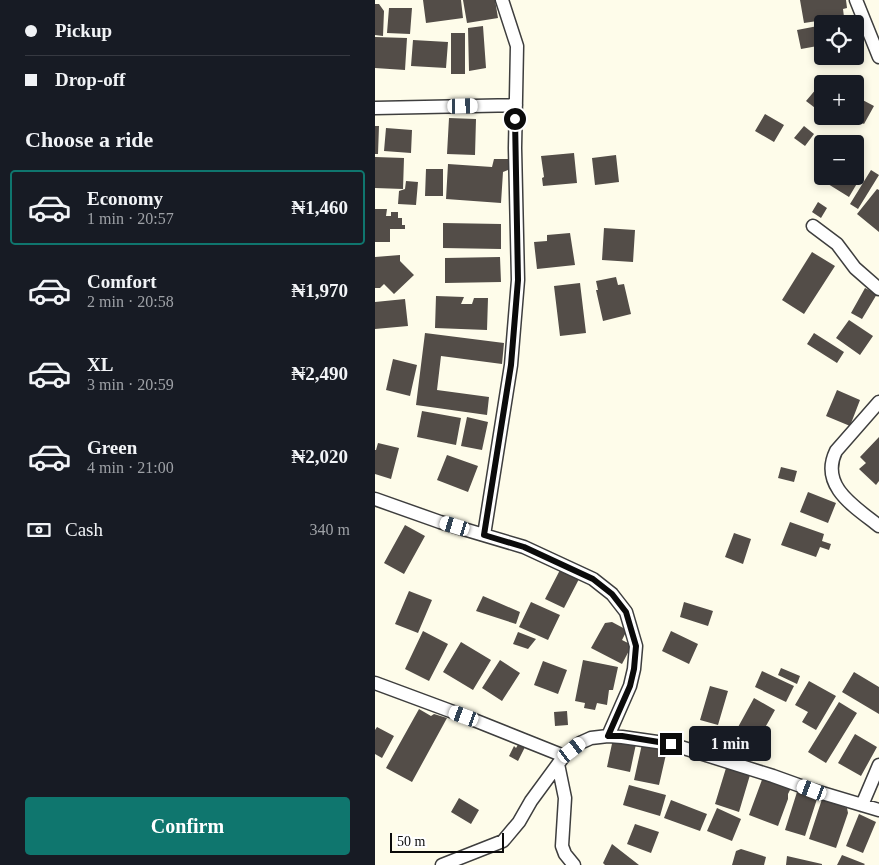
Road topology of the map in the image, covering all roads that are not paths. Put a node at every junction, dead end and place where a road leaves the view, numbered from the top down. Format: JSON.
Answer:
{"nodes":[{"id":1,"x":501,"y":0,"type":"edge"},
{"id":2,"x":856,"y":0,"type":"edge"},
{"id":3,"x":879,"y":56,"type":"edge"},
{"id":4,"x":516,"y":105,"type":"junction"},
{"id":5,"x":375,"y":108,"type":"edge"},
{"id":6,"x":813,"y":226,"type":"dead end"},
{"id":7,"x":879,"y":289,"type":"edge"},
{"id":8,"x":879,"y":402,"type":"edge"},
{"id":9,"x":375,"y":499,"type":"edge"},
{"id":10,"x":879,"y":526,"type":"edge"},
{"id":11,"x":484,"y":535,"type":"junction"},
{"id":12,"x":375,"y":683,"type":"edge"},
{"id":13,"x":608,"y":736,"type":"junction"},
{"id":14,"x":561,"y":760,"type":"junction"},
{"id":15,"x":879,"y":765,"type":"edge"},
{"id":16,"x":862,"y":805,"type":"junction"},
{"id":17,"x":879,"y":810,"type":"edge"},
{"id":18,"x":442,"y":865,"type":"edge"},
{"id":19,"x":574,"y":865,"type":"edge"}],
"edges":[{"from":1,"to":4,"type":"street"},
{"from":2,"to":3,"type":"street"},
{"from":4,"to":5,"type":"street"},
{"from":4,"to":11,"type":"street"},
{"from":6,"to":7,"type":"street"},
{"from":8,"to":10,"type":"street"},
{"from":9,"to":11,"type":"street"},
{"from":11,"to":13,"type":"street"},
{"from":12,"to":14,"type":"street"},
{"from":13,"to":14,"type":"street"},
{"from":13,"to":16,"type":"street"},
{"from":14,"to":18,"type":"street"},
{"from":14,"to":19,"type":"street"},
{"from":15,"to":16,"type":"street"},
{"from":16,"to":17,"type":"street"}]}
